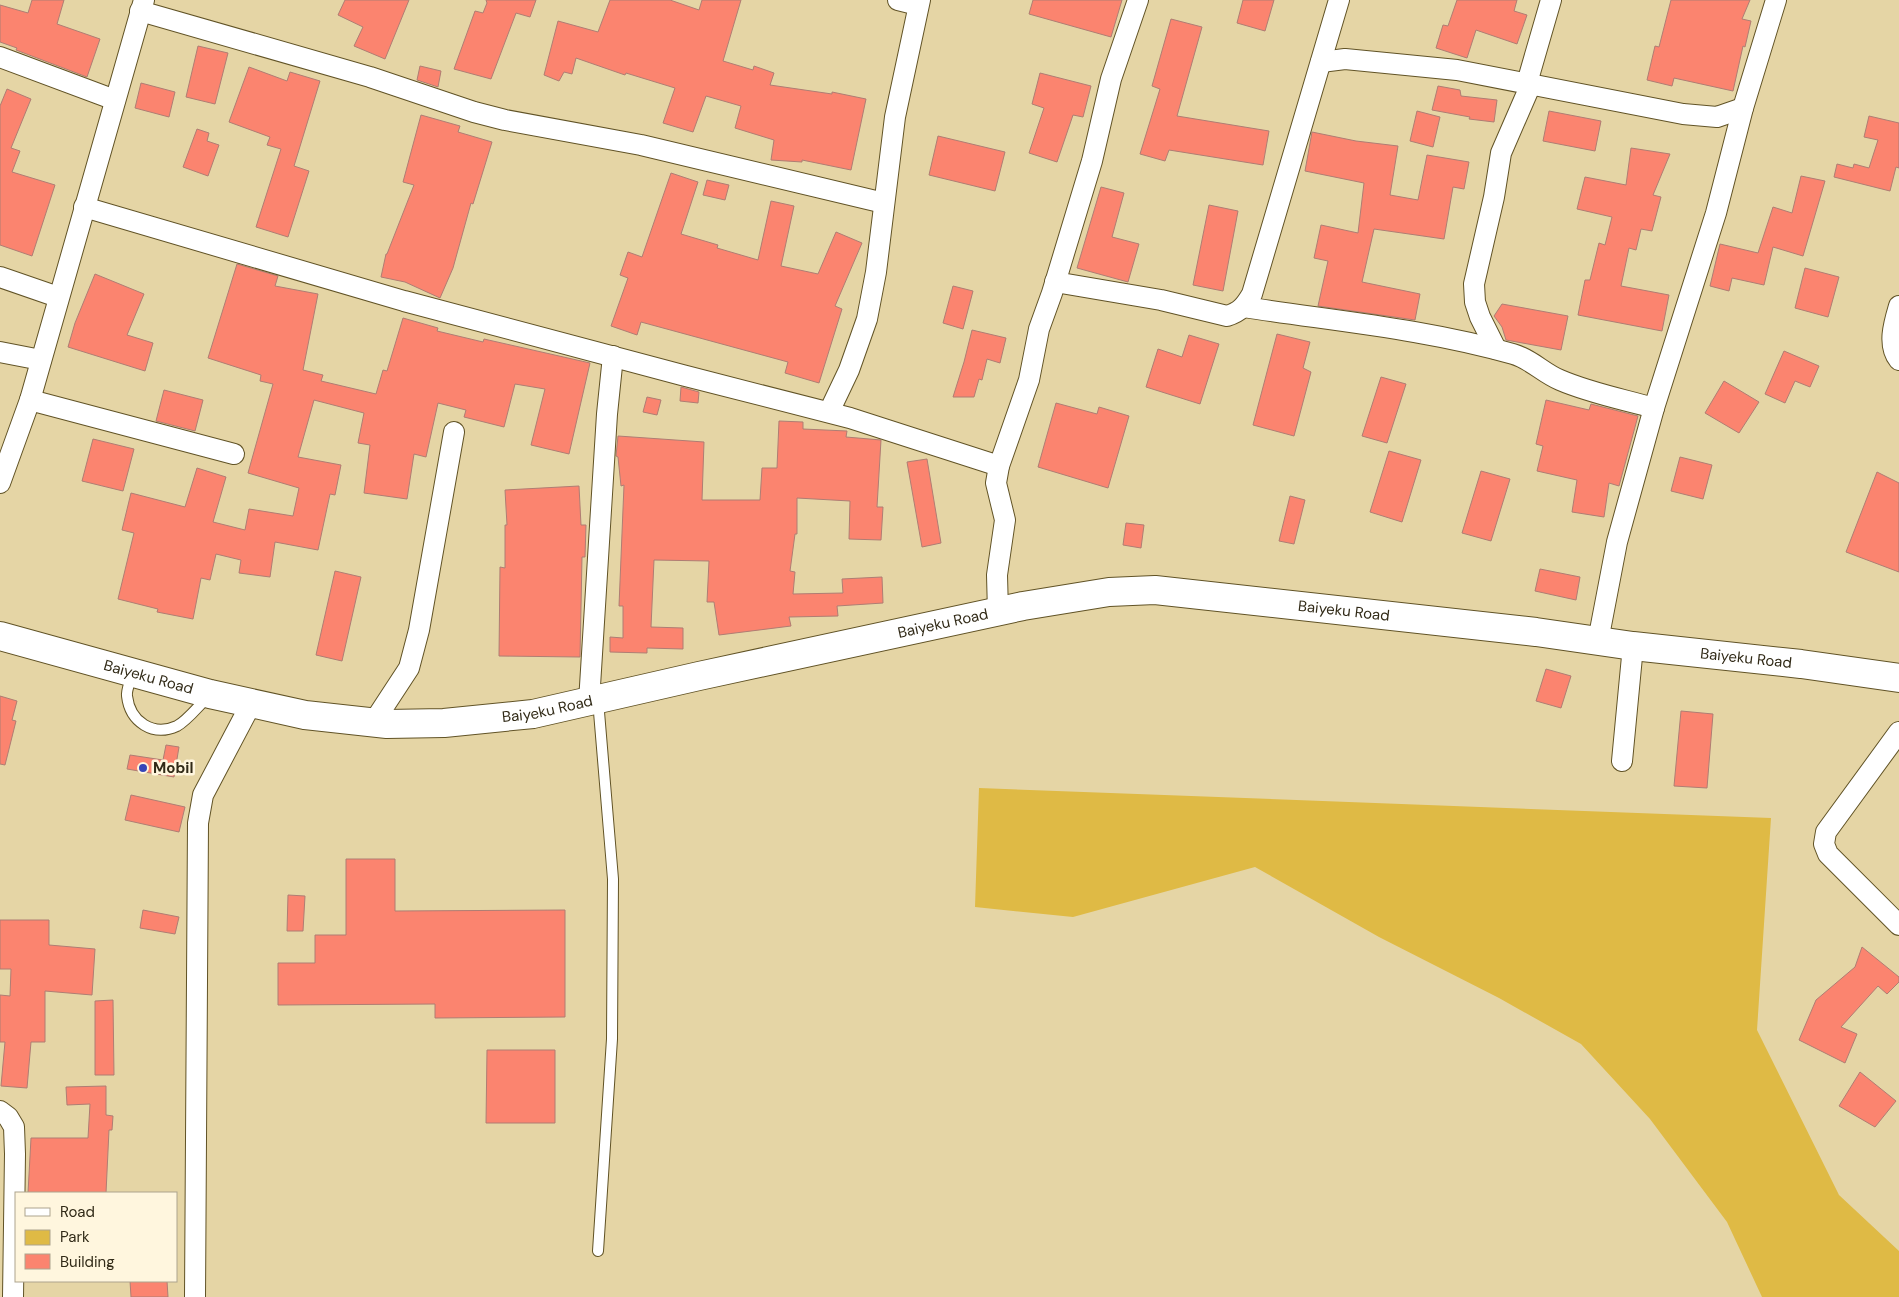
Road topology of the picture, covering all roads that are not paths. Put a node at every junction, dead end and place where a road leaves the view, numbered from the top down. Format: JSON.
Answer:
{"nodes":[{"id":1,"x":898,"y":0,"type":"edge"},
{"id":2,"x":1138,"y":0,"type":"edge"},
{"id":3,"x":1339,"y":0,"type":"edge"},
{"id":4,"x":1551,"y":0,"type":"edge"},
{"id":5,"x":1776,"y":0,"type":"edge"},
{"id":6,"x":919,"y":3,"type":"edge"},
{"id":7,"x":142,"y":6,"type":"edge"},
{"id":8,"x":1323,"y":53,"type":"junction"},
{"id":9,"x":0,"y":57,"type":"edge"},
{"id":10,"x":1529,"y":83,"type":"junction"},
{"id":11,"x":115,"y":100,"type":"junction"},
{"id":12,"x":1743,"y":108,"type":"junction"},
{"id":13,"x":1717,"y":117,"type":"junction"},
{"id":14,"x":1736,"y":138,"type":"junction"},
{"id":15,"x":884,"y":203,"type":"junction"},
{"id":16,"x":84,"y":207,"type":"junction"},
{"id":17,"x":0,"y":277,"type":"edge"},
{"id":18,"x":1055,"y":282,"type":"junction"},
{"id":19,"x":58,"y":298,"type":"junction"},
{"id":20,"x":1899,"y":306,"type":"edge"},
{"id":21,"x":1244,"y":308,"type":"junction"},
{"id":22,"x":1496,"y":349,"type":"junction"},
{"id":23,"x":0,"y":352,"type":"edge"},
{"id":24,"x":613,"y":356,"type":"junction"},
{"id":25,"x":41,"y":360,"type":"junction"},
{"id":26,"x":1899,"y":360,"type":"edge"},
{"id":27,"x":30,"y":400,"type":"junction"},
{"id":28,"x":1654,"y":408,"type":"junction"},
{"id":29,"x":829,"y":412,"type":"junction"},
{"id":30,"x":454,"y":432,"type":"dead end"},
{"id":31,"x":234,"y":454,"type":"dead end"},
{"id":32,"x":999,"y":466,"type":"junction"},
{"id":33,"x":0,"y":483,"type":"edge"},
{"id":34,"x":998,"y":612,"type":"junction"},
{"id":35,"x":0,"y":636,"type":"edge"},
{"id":36,"x":1598,"y":641,"type":"junction"},
{"id":37,"x":1633,"y":646,"type":"junction"},
{"id":38,"x":132,"y":673,"type":"junction"},
{"id":39,"x":1899,"y":678,"type":"edge"},
{"id":40,"x":210,"y":694,"type":"junction"},
{"id":41,"x":594,"y":700,"type":"junction"},
{"id":42,"x":251,"y":704,"type":"junction"},
{"id":43,"x":373,"y":723,"type":"junction"},
{"id":44,"x":1899,"y":732,"type":"edge"},
{"id":45,"x":1622,"y":761,"type":"dead end"},
{"id":46,"x":1899,"y":925,"type":"edge"},
{"id":47,"x":0,"y":1111,"type":"edge"},
{"id":48,"x":598,"y":1251,"type":"dead end"},
{"id":49,"x":13,"y":1297,"type":"edge"},
{"id":50,"x":195,"y":1297,"type":"edge"}],
"edges":[{"from":1,"to":6,"type":"street"},
{"from":2,"to":18,"type":"street"},
{"from":3,"to":8,"type":"street"},
{"from":4,"to":10,"type":"street"},
{"from":5,"to":12,"type":"street"},
{"from":6,"to":15,"type":"street"},
{"from":7,"to":11,"type":"street"},
{"from":7,"to":15,"type":"street"},
{"from":8,"to":10,"type":"street"},
{"from":8,"to":21,"type":"street"},
{"from":9,"to":11,"type":"street"},
{"from":10,"to":13,"type":"street"},
{"from":10,"to":22,"type":"street"},
{"from":11,"to":16,"type":"street"},
{"from":12,"to":13,"type":"street"},
{"from":12,"to":14,"type":"street"},
{"from":13,"to":14,"type":"street"},
{"from":14,"to":28,"type":"street"},
{"from":15,"to":29,"type":"street"},
{"from":16,"to":19,"type":"street"},
{"from":16,"to":24,"type":"street"},
{"from":17,"to":19,"type":"street"},
{"from":18,"to":21,"type":"street"},
{"from":18,"to":32,"type":"street"},
{"from":19,"to":25,"type":"street"},
{"from":20,"to":26,"type":"street"},
{"from":21,"to":22,"type":"street"},
{"from":22,"to":28,"type":"street"},
{"from":23,"to":25,"type":"street"},
{"from":24,"to":29,"type":"street"},
{"from":24,"to":41,"type":"street"},
{"from":25,"to":27,"type":"street"},
{"from":27,"to":31,"type":"street"},
{"from":27,"to":33,"type":"street"},
{"from":28,"to":36,"type":"street"},
{"from":29,"to":32,"type":"street"},
{"from":30,"to":43,"type":"street"},
{"from":32,"to":34,"type":"street"},
{"from":34,"to":36,"type":"main road","name":"Baiyeku Road"},
{"from":34,"to":41,"type":"main road","name":"Baiyeku Road"},
{"from":35,"to":38,"type":"main road","name":"Baiyeku Road"},
{"from":36,"to":37,"type":"main road","name":"Baiyeku Road"},
{"from":37,"to":39,"type":"main road","name":"Baiyeku Road"},
{"from":37,"to":45,"type":"street"},
{"from":38,"to":40,"type":"main road","name":"Baiyeku Road"},
{"from":38,"to":40,"type":"lane"},
{"from":40,"to":42,"type":"main road","name":"Baiyeku Road"},
{"from":41,"to":43,"type":"main road","name":"Baiyeku Road"},
{"from":41,"to":48,"type":"lane"},
{"from":42,"to":43,"type":"main road","name":"Baiyeku Road"},
{"from":42,"to":50,"type":"street"},
{"from":44,"to":46,"type":"street"},
{"from":47,"to":49,"type":"street"}]}
